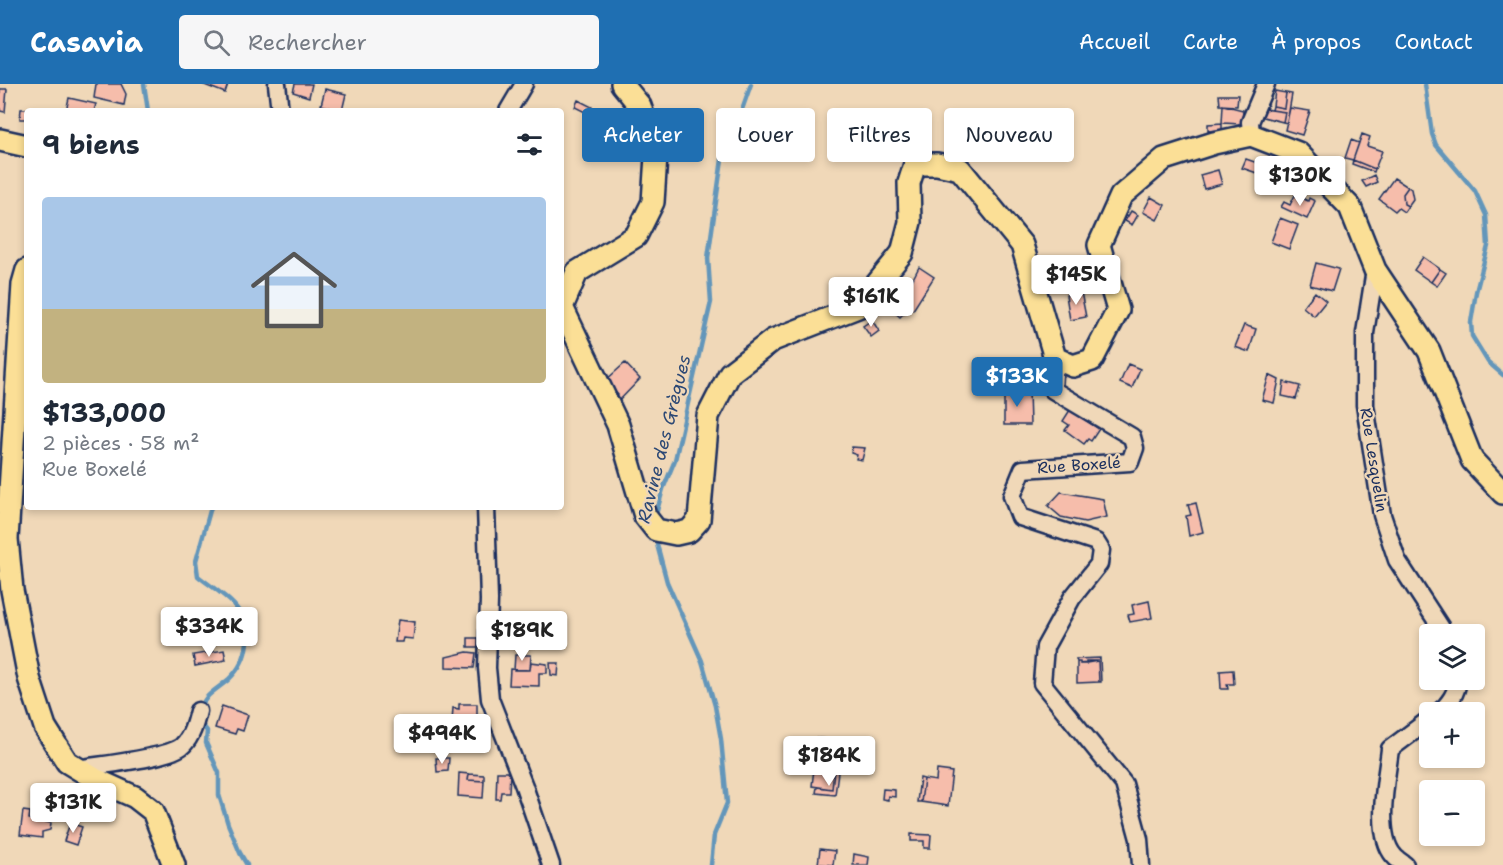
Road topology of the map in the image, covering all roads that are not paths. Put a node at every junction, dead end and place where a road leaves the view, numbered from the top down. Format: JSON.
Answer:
{"nodes":[{"id":1,"x":277,"y":84,"type":"edge"},
{"id":2,"x":524,"y":84,"type":"edge"},
{"id":3,"x":622,"y":84,"type":"edge"},
{"id":4,"x":1266,"y":84,"type":"edge"},
{"id":5,"x":280,"y":108,"type":"edge"},
{"id":6,"x":510,"y":108,"type":"edge"},
{"id":7,"x":1251,"y":135,"type":"junction"},
{"id":8,"x":0,"y":140,"type":"edge"},
{"id":9,"x":24,"y":145,"type":"edge"},
{"id":10,"x":1375,"y":270,"type":"junction"},
{"id":11,"x":24,"y":280,"type":"edge"},
{"id":12,"x":564,"y":303,"type":"edge"},
{"id":13,"x":564,"y":311,"type":"edge"},
{"id":14,"x":1055,"y":358,"type":"junction"},
{"id":15,"x":1503,"y":493,"type":"edge"},
{"id":16,"x":486,"y":510,"type":"edge"},
{"id":17,"x":1439,"y":624,"type":"edge"},
{"id":18,"x":198,"y":711,"type":"dead end"},
{"id":19,"x":1419,"y":727,"type":"edge"},
{"id":20,"x":78,"y":770,"type":"junction"},
{"id":21,"x":174,"y":865,"type":"edge"},
{"id":22,"x":551,"y":865,"type":"edge"},
{"id":23,"x":1141,"y":865,"type":"edge"},
{"id":24,"x":1405,"y":865,"type":"edge"}],
"edges":[{"from":1,"to":5,"type":"street"},
{"from":2,"to":6,"type":"street"},
{"from":3,"to":12,"type":"main road"},
{"from":4,"to":7,"type":"street"},
{"from":7,"to":10,"type":"main road"},
{"from":7,"to":14,"type":"main road"},
{"from":8,"to":9,"type":"main road"},
{"from":10,"to":15,"type":"main road"},
{"from":10,"to":17,"type":"street","name":"Rue Lesquelin"},
{"from":11,"to":20,"type":"main road"},
{"from":13,"to":14,"type":"main road"},
{"from":14,"to":23,"type":"street","name":"Rue Boxelé"},
{"from":16,"to":22,"type":"street"},
{"from":18,"to":20,"type":"street"},
{"from":19,"to":24,"type":"street"},
{"from":20,"to":21,"type":"main road"}]}
